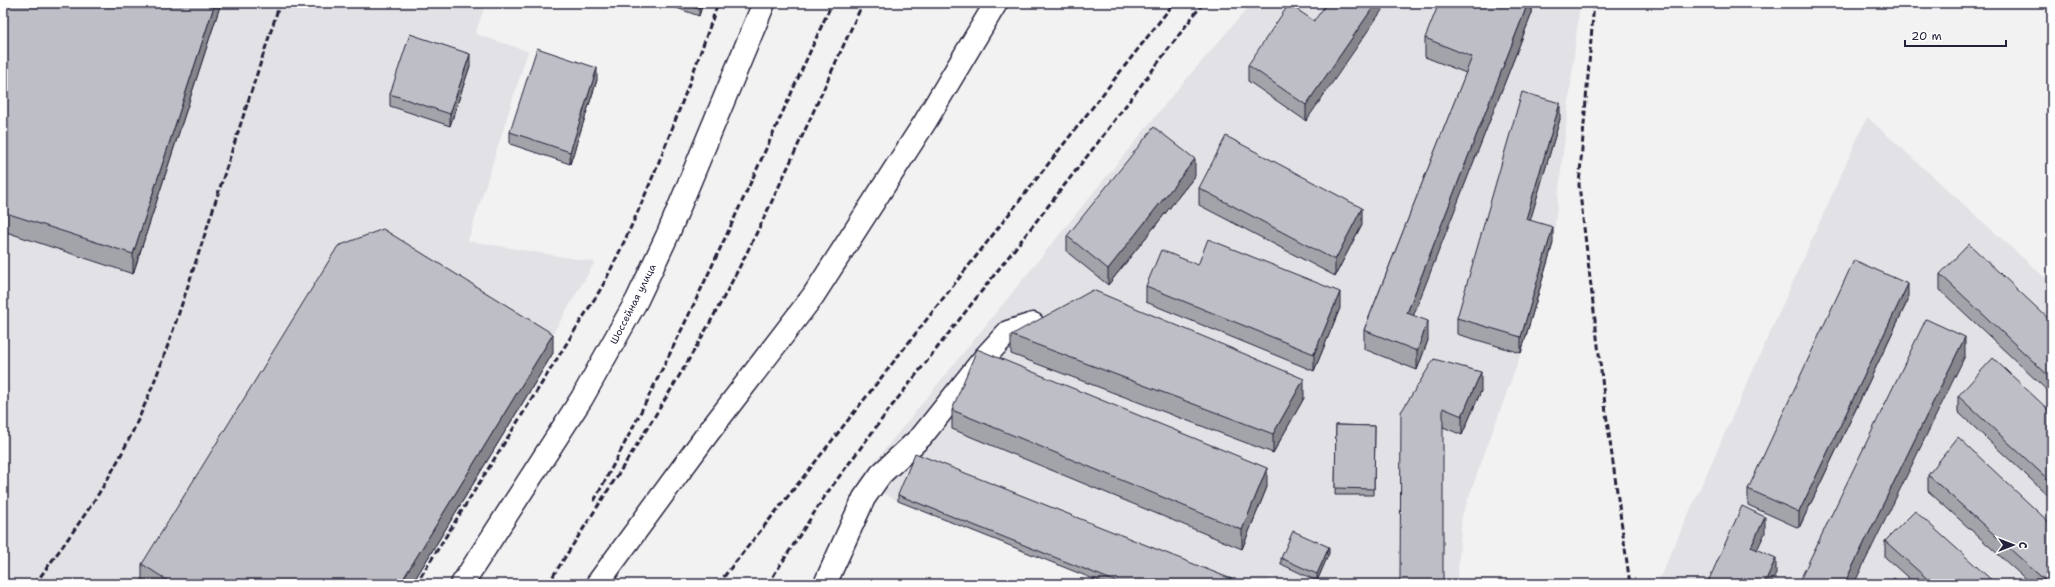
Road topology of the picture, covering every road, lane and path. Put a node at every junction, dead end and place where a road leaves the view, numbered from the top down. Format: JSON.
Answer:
{"nodes":[{"id":1,"x":764,"y":3,"type":"edge"},
{"id":2,"x":996,"y":3,"type":"edge"},
{"id":3,"x":1032,"y":324,"type":"edge"},
{"id":4,"x":462,"y":584,"type":"edge"},
{"id":5,"x":597,"y":584,"type":"edge"},
{"id":6,"x":826,"y":584,"type":"edge"}],
"edges":[{"from":1,"to":4,"type":"street","name":"Шоссейная улица"},
{"from":2,"to":5,"type":"street"},
{"from":3,"to":6,"type":"street"}]}
